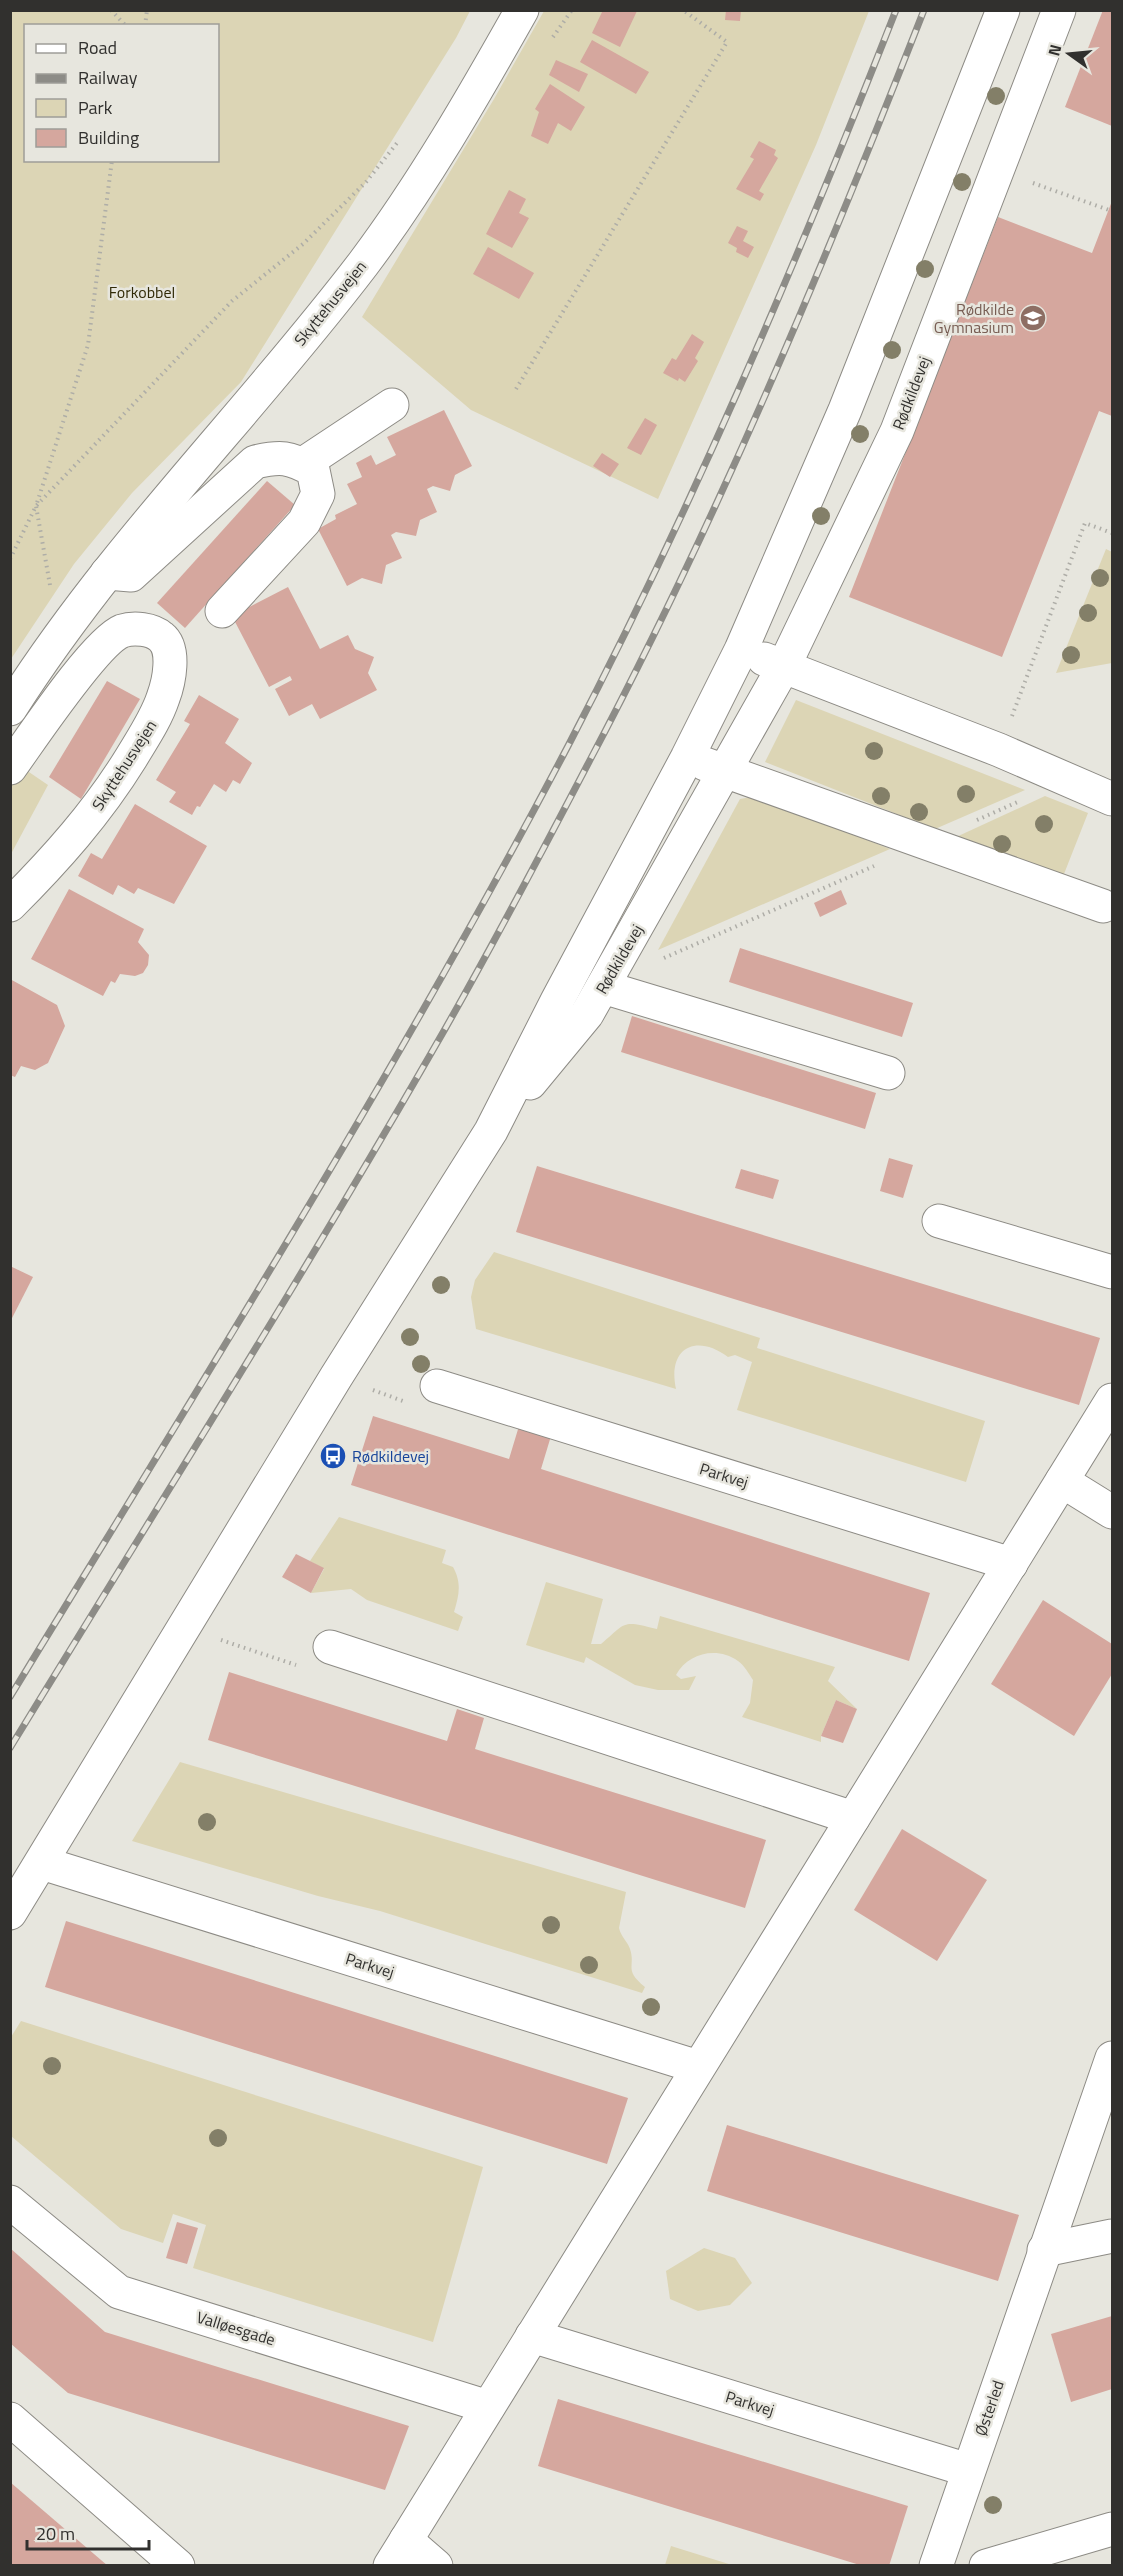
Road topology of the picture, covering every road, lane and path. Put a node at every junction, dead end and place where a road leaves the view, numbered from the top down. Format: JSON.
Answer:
{"nodes":[{"id":1,"x":111,"y":10,"type":"edge"},
{"id":2,"x":522,"y":10,"type":"edge"},
{"id":3,"x":683,"y":10,"type":"edge"},
{"id":4,"x":1003,"y":10,"type":"edge"},
{"id":5,"x":1059,"y":10,"type":"edge"},
{"id":6,"x":124,"y":24,"type":"edge"},
{"id":7,"x":400,"y":138,"type":"dead end"},
{"id":8,"x":112,"y":162,"type":"edge"},
{"id":9,"x":997,"y":169,"type":"junction"},
{"id":10,"x":1109,"y":210,"type":"dead end"},
{"id":11,"x":516,"y":389,"type":"dead end"},
{"id":12,"x":392,"y":405,"type":"dead end"},
{"id":13,"x":303,"y":464,"type":"junction"},
{"id":14,"x":36,"y":506,"type":"junction"},
{"id":15,"x":1113,"y":534,"type":"edge"},
{"id":16,"x":10,"y":559,"type":"edge"},
{"id":17,"x":107,"y":573,"type":"junction"},
{"id":18,"x":222,"y":611,"type":"dead end"},
{"id":19,"x":60,"y":639,"type":"junction"},
{"id":20,"x":741,"y":650,"type":"junction"},
{"id":21,"x":784,"y":666,"type":"junction"},
{"id":22,"x":10,"y":709,"type":"edge"},
{"id":23,"x":999,"y":750,"type":"junction"},
{"id":24,"x":687,"y":758,"type":"junction"},
{"id":25,"x":10,"y":768,"type":"edge"},
{"id":26,"x":726,"y":772,"type":"junction"},
{"id":27,"x":1070,"y":779,"type":"junction"},
{"id":28,"x":1113,"y":799,"type":"edge"},
{"id":29,"x":925,"y":844,"type":"junction"},
{"id":30,"x":10,"y":905,"type":"edge"},
{"id":31,"x":1102,"y":906,"type":"dead end"},
{"id":32,"x":663,"y":958,"type":"dead end"},
{"id":33,"x":603,"y":987,"type":"junction"},
{"id":34,"x":888,"y":1073,"type":"dead end"},
{"id":35,"x":491,"y":1131,"type":"junction"},
{"id":36,"x":939,"y":1221,"type":"dead end"},
{"id":37,"x":1113,"y":1272,"type":"edge"},
{"id":38,"x":336,"y":1377,"type":"junction"},
{"id":39,"x":437,"y":1386,"type":"joint"},
{"id":40,"x":1113,"y":1400,"type":"edge"},
{"id":41,"x":1062,"y":1481,"type":"junction"},
{"id":42,"x":1113,"y":1512,"type":"edge"},
{"id":43,"x":1011,"y":1564,"type":"junction"},
{"id":44,"x":187,"y":1619,"type":"junction"},
{"id":45,"x":330,"y":1647,"type":"joint"},
{"id":46,"x":853,"y":1818,"type":"junction"},
{"id":47,"x":42,"y":1863,"type":"junction"},
{"id":48,"x":10,"y":1913,"type":"edge"},
{"id":49,"x":1113,"y":2058,"type":"edge"},
{"id":50,"x":698,"y":2067,"type":"junction"},
{"id":51,"x":10,"y":2202,"type":"edge"},
{"id":52,"x":1113,"y":2236,"type":"edge"},
{"id":53,"x":1044,"y":2250,"type":"junction"},
{"id":54,"x":532,"y":2336,"type":"junction"},
{"id":55,"x":488,"y":2407,"type":"junction"},
{"id":56,"x":10,"y":2419,"type":"edge"},
{"id":57,"x":968,"y":2470,"type":"junction"},
{"id":58,"x":1113,"y":2529,"type":"edge"},
{"id":59,"x":398,"y":2553,"type":"edge"},
{"id":60,"x":178,"y":2565,"type":"edge"},
{"id":61,"x":436,"y":2565,"type":"edge"},
{"id":62,"x":936,"y":2565,"type":"edge"},
{"id":63,"x":986,"y":2565,"type":"edge"}],
"edges":[{"from":1,"to":6,"type":"path"},
{"from":2,"to":17,"type":"street","name":"Skyttehusvejen"},
{"from":3,"to":11,"type":"path"},
{"from":4,"to":20,"type":"street","name":"Rødkildevej"},
{"from":5,"to":9,"type":"street","name":"Rødkildevej"},
{"from":7,"to":14,"type":"path"},
{"from":8,"to":14,"type":"path"},
{"from":9,"to":10,"type":"path"},
{"from":9,"to":21,"type":"street","name":"Rødkildevej"},
{"from":12,"to":13,"type":"street"},
{"from":13,"to":17,"type":"street"},
{"from":13,"to":18,"type":"street"},
{"from":14,"to":16,"type":"path"},
{"from":14,"to":19,"type":"path"},
{"from":15,"to":23,"type":"path"},
{"from":17,"to":19,"type":"street","name":"Skyttehusvejen"},
{"from":19,"to":22,"type":"street","name":"Skyttehusvejen"},
{"from":20,"to":21,"type":"street"},
{"from":20,"to":24,"type":"street","name":"Rødkildevej"},
{"from":21,"to":23,"type":"street"},
{"from":21,"to":26,"type":"street","name":"Rødkildevej"},
{"from":23,"to":27,"type":"street"},
{"from":24,"to":26,"type":"street"},
{"from":24,"to":35,"type":"street","name":"Rødkildevej"},
{"from":25,"to":30,"type":"street","name":"Skyttehusvejen"},
{"from":26,"to":29,"type":"street"},
{"from":26,"to":33,"type":"street","name":"Rødkildevej"},
{"from":27,"to":28,"type":"street"},
{"from":27,"to":29,"type":"path"},
{"from":29,"to":31,"type":"street"},
{"from":29,"to":32,"type":"path"},
{"from":33,"to":34,"type":"street"},
{"from":33,"to":35,"type":"street","name":"Rødkildevej"},
{"from":35,"to":38,"type":"street","name":"Rødkildevej"},
{"from":36,"to":37,"type":"street"},
{"from":38,"to":39,"type":"path"},
{"from":38,"to":44,"type":"street","name":"Rødkildevej"},
{"from":39,"to":43,"type":"street","name":"Parkvej"},
{"from":40,"to":41,"type":"street"},
{"from":41,"to":42,"type":"street"},
{"from":41,"to":43,"type":"street"},
{"from":43,"to":46,"type":"street"},
{"from":44,"to":45,"type":"path"},
{"from":44,"to":47,"type":"street","name":"Rødkildevej"},
{"from":45,"to":46,"type":"street"},
{"from":46,"to":50,"type":"street"},
{"from":47,"to":48,"type":"street","name":"Rødkildevej"},
{"from":47,"to":50,"type":"street","name":"Parkvej"},
{"from":49,"to":53,"type":"street","name":"Østerled"},
{"from":50,"to":54,"type":"street"},
{"from":51,"to":55,"type":"street","name":"Valløesgade"},
{"from":52,"to":53,"type":"street"},
{"from":53,"to":57,"type":"street","name":"Østerled"},
{"from":54,"to":55,"type":"street"},
{"from":54,"to":57,"type":"street","name":"Parkvej"},
{"from":55,"to":59,"type":"street"},
{"from":56,"to":60,"type":"street"},
{"from":57,"to":62,"type":"street","name":"Østerled"},
{"from":58,"to":63,"type":"street"},
{"from":59,"to":61,"type":"street"}]}
